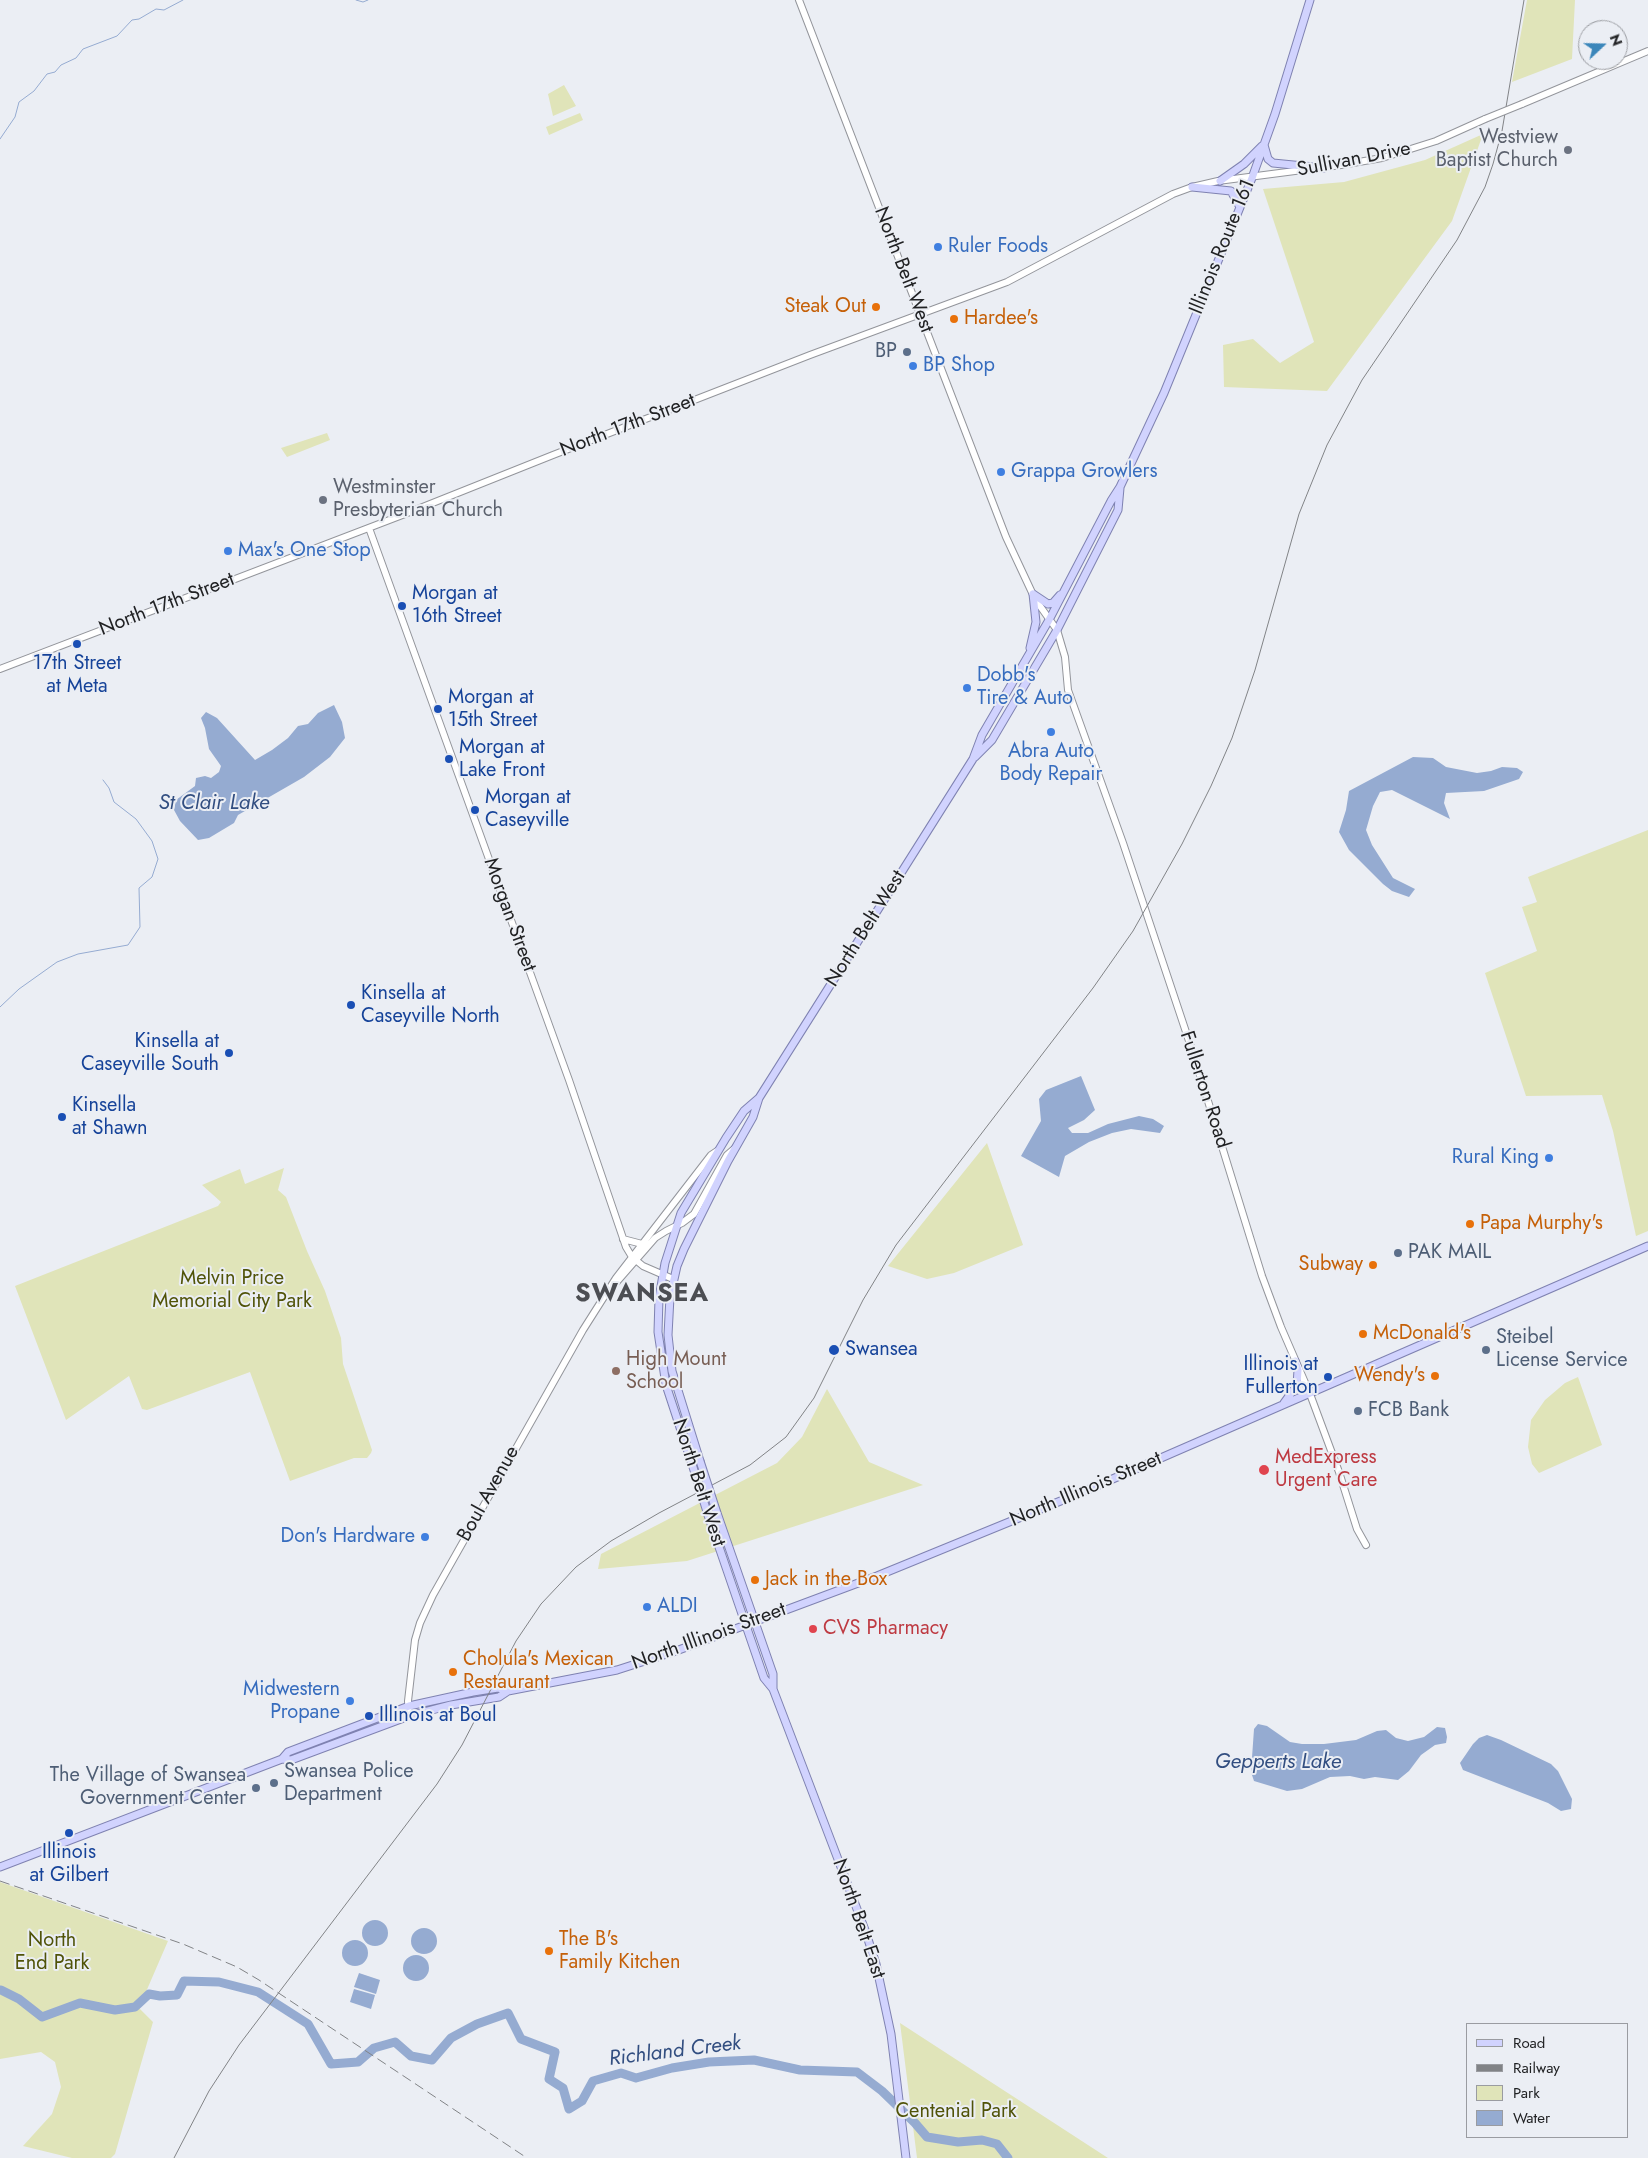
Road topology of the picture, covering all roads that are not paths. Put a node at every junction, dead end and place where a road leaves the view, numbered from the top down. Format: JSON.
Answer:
{"nodes":[{"id":1,"x":799,"y":0,"type":"edge"},
{"id":2,"x":1310,"y":0,"type":"edge"},
{"id":3,"x":1648,"y":51,"type":"edge"},
{"id":4,"x":1264,"y":144,"type":"junction"},
{"id":5,"x":1324,"y":168,"type":"junction"},
{"id":6,"x":1252,"y":178,"type":"junction"},
{"id":7,"x":1220,"y":181,"type":"junction"},
{"id":8,"x":1192,"y":187,"type":"junction"},
{"id":9,"x":1240,"y":207,"type":"junction"},
{"id":10,"x":920,"y":314,"type":"junction"},
{"id":11,"x":1120,"y":487,"type":"junction"},
{"id":12,"x":369,"y":528,"type":"junction"},
{"id":13,"x":1067,"y":587,"type":"junction"},
{"id":14,"x":1032,"y":594,"type":"junction"},
{"id":15,"x":1049,"y":620,"type":"junction"},
{"id":16,"x":1057,"y":630,"type":"junction"},
{"id":17,"x":1028,"y":656,"type":"junction"},
{"id":18,"x":0,"y":669,"type":"edge"},
{"id":19,"x":973,"y":760,"type":"junction"},
{"id":20,"x":758,"y":1098,"type":"junction"},
{"id":21,"x":735,"y":1148,"type":"junction"},
{"id":22,"x":718,"y":1150,"type":"junction"},
{"id":23,"x":676,"y":1226,"type":"junction"},
{"id":24,"x":623,"y":1239,"type":"junction"},
{"id":25,"x":642,"y":1244,"type":"junction"},
{"id":26,"x":1648,"y":1246,"type":"edge"},
{"id":27,"x":634,"y":1259,"type":"junction"},
{"id":28,"x":662,"y":1276,"type":"junction"},
{"id":29,"x":673,"y":1279,"type":"junction"},
{"id":30,"x":1295,"y":1361,"type":"junction"},
{"id":31,"x":1310,"y":1394,"type":"junction"},
{"id":32,"x":1279,"y":1407,"type":"junction"},
{"id":33,"x":1366,"y":1545,"type":"dead end"},
{"id":34,"x":753,"y":1621,"type":"junction"},
{"id":35,"x":745,"y":1624,"type":"junction"},
{"id":36,"x":773,"y":1689,"type":"junction"},
{"id":37,"x":508,"y":1691,"type":"junction"},
{"id":38,"x":408,"y":1706,"type":"junction"},
{"id":39,"x":409,"y":1716,"type":"junction"},
{"id":40,"x":282,"y":1758,"type":"junction"},
{"id":41,"x":0,"y":1867,"type":"edge"},
{"id":42,"x":906,"y":2158,"type":"edge"}],
"edges":[{"from":1,"to":10,"type":"street","name":"North Belt West"},
{"from":2,"to":4,"type":"main road","name":"Illinois Route 161"},
{"from":3,"to":5,"type":"street","name":"Sullivan Drive","bridge":true},
{"from":4,"to":5,"type":"main road"},
{"from":4,"to":6,"type":"main road","name":"Illinois Route 161"},
{"from":4,"to":7,"type":"main road"},
{"from":5,"to":6,"type":"street","name":"Sullivan Drive"},
{"from":6,"to":7,"type":"street","name":"North 17th Street"},
{"from":6,"to":9,"type":"main road","name":"Illinois Route 161"},
{"from":7,"to":8,"type":"street","name":"North 17th Street"},
{"from":8,"to":9,"type":"main road"},
{"from":8,"to":10,"type":"street","name":"North 17th Street"},
{"from":9,"to":11,"type":"main road","name":"Illinois Route 161"},
{"from":10,"to":12,"type":"street","name":"North 17th Street"},
{"from":10,"to":14,"type":"street","name":"North Belt West"},
{"from":11,"to":13,"type":"main road","name":"Illinois Route 161"},
{"from":11,"to":16,"type":"main road","name":"Illinois Route 161"},
{"from":12,"to":18,"type":"street","name":"North 17th Street"},
{"from":12,"to":24,"type":"street","name":"Morgan Street"},
{"from":13,"to":14,"type":"main road"},
{"from":13,"to":15,"type":"main road","name":"Illinois Route 161"},
{"from":14,"to":15,"type":"street","name":"North Belt West"},
{"from":14,"to":17,"type":"main road"},
{"from":15,"to":16,"type":"street","name":"North Belt West"},
{"from":15,"to":17,"type":"main road","name":"North Belt West"},
{"from":16,"to":19,"type":"main road","name":"North Belt West"},
{"from":16,"to":30,"type":"street","name":"Fullerton Road"},
{"from":17,"to":19,"type":"main road","name":"North Belt West"},
{"from":19,"to":20,"type":"main road","name":"North Belt West"},
{"from":20,"to":21,"type":"main road","name":"North Belt West"},
{"from":20,"to":22,"type":"main road","name":"North Belt West"},
{"from":21,"to":23,"type":"street","name":"Boul Avenue"},
{"from":21,"to":29,"type":"main road","name":"North Belt West"},
{"from":22,"to":23,"type":"main road","name":"North Belt West"},
{"from":22,"to":25,"type":"street","name":"Boul Avenue"},
{"from":23,"to":27,"type":"street","name":"Boul Avenue"},
{"from":23,"to":28,"type":"main road","name":"North Belt West"},
{"from":24,"to":25,"type":"street"},
{"from":24,"to":27,"type":"street","name":"Morgan Street"},
{"from":25,"to":27,"type":"street","name":"Boul Avenue"},
{"from":26,"to":31,"type":"main road","name":"North Illinois Street"},
{"from":27,"to":28,"type":"street"},
{"from":27,"to":38,"type":"street","name":"Boul Avenue"},
{"from":28,"to":29,"type":"street"},
{"from":28,"to":35,"type":"main road","name":"North Belt West","bridge":true},
{"from":29,"to":34,"type":"main road","name":"North Belt West","bridge":true},
{"from":30,"to":31,"type":"street","name":"Fullerton Road"},
{"from":30,"to":32,"type":"main road"},
{"from":31,"to":32,"type":"main road","name":"North Illinois Street"},
{"from":31,"to":33,"type":"street","name":"Fullerton Road"},
{"from":32,"to":34,"type":"main road","name":"North Illinois Street"},
{"from":34,"to":35,"type":"main road","name":"North Illinois Street"},
{"from":34,"to":36,"type":"main road","name":"North Belt East"},
{"from":35,"to":36,"type":"main road","name":"North Belt East"},
{"from":35,"to":37,"type":"main road","name":"North Illinois Street"},
{"from":36,"to":42,"type":"main road","name":"North Belt East"},
{"from":37,"to":38,"type":"main road","name":"North Illinois Street"},
{"from":37,"to":39,"type":"main road","name":"North Illinois Street"},
{"from":38,"to":39,"type":"street","name":"Boul Avenue"},
{"from":38,"to":40,"type":"main road","name":"North Illinois Street"},
{"from":39,"to":40,"type":"main road","name":"North Illinois Street"},
{"from":40,"to":41,"type":"main road","name":"North Illinois Street"}]}
